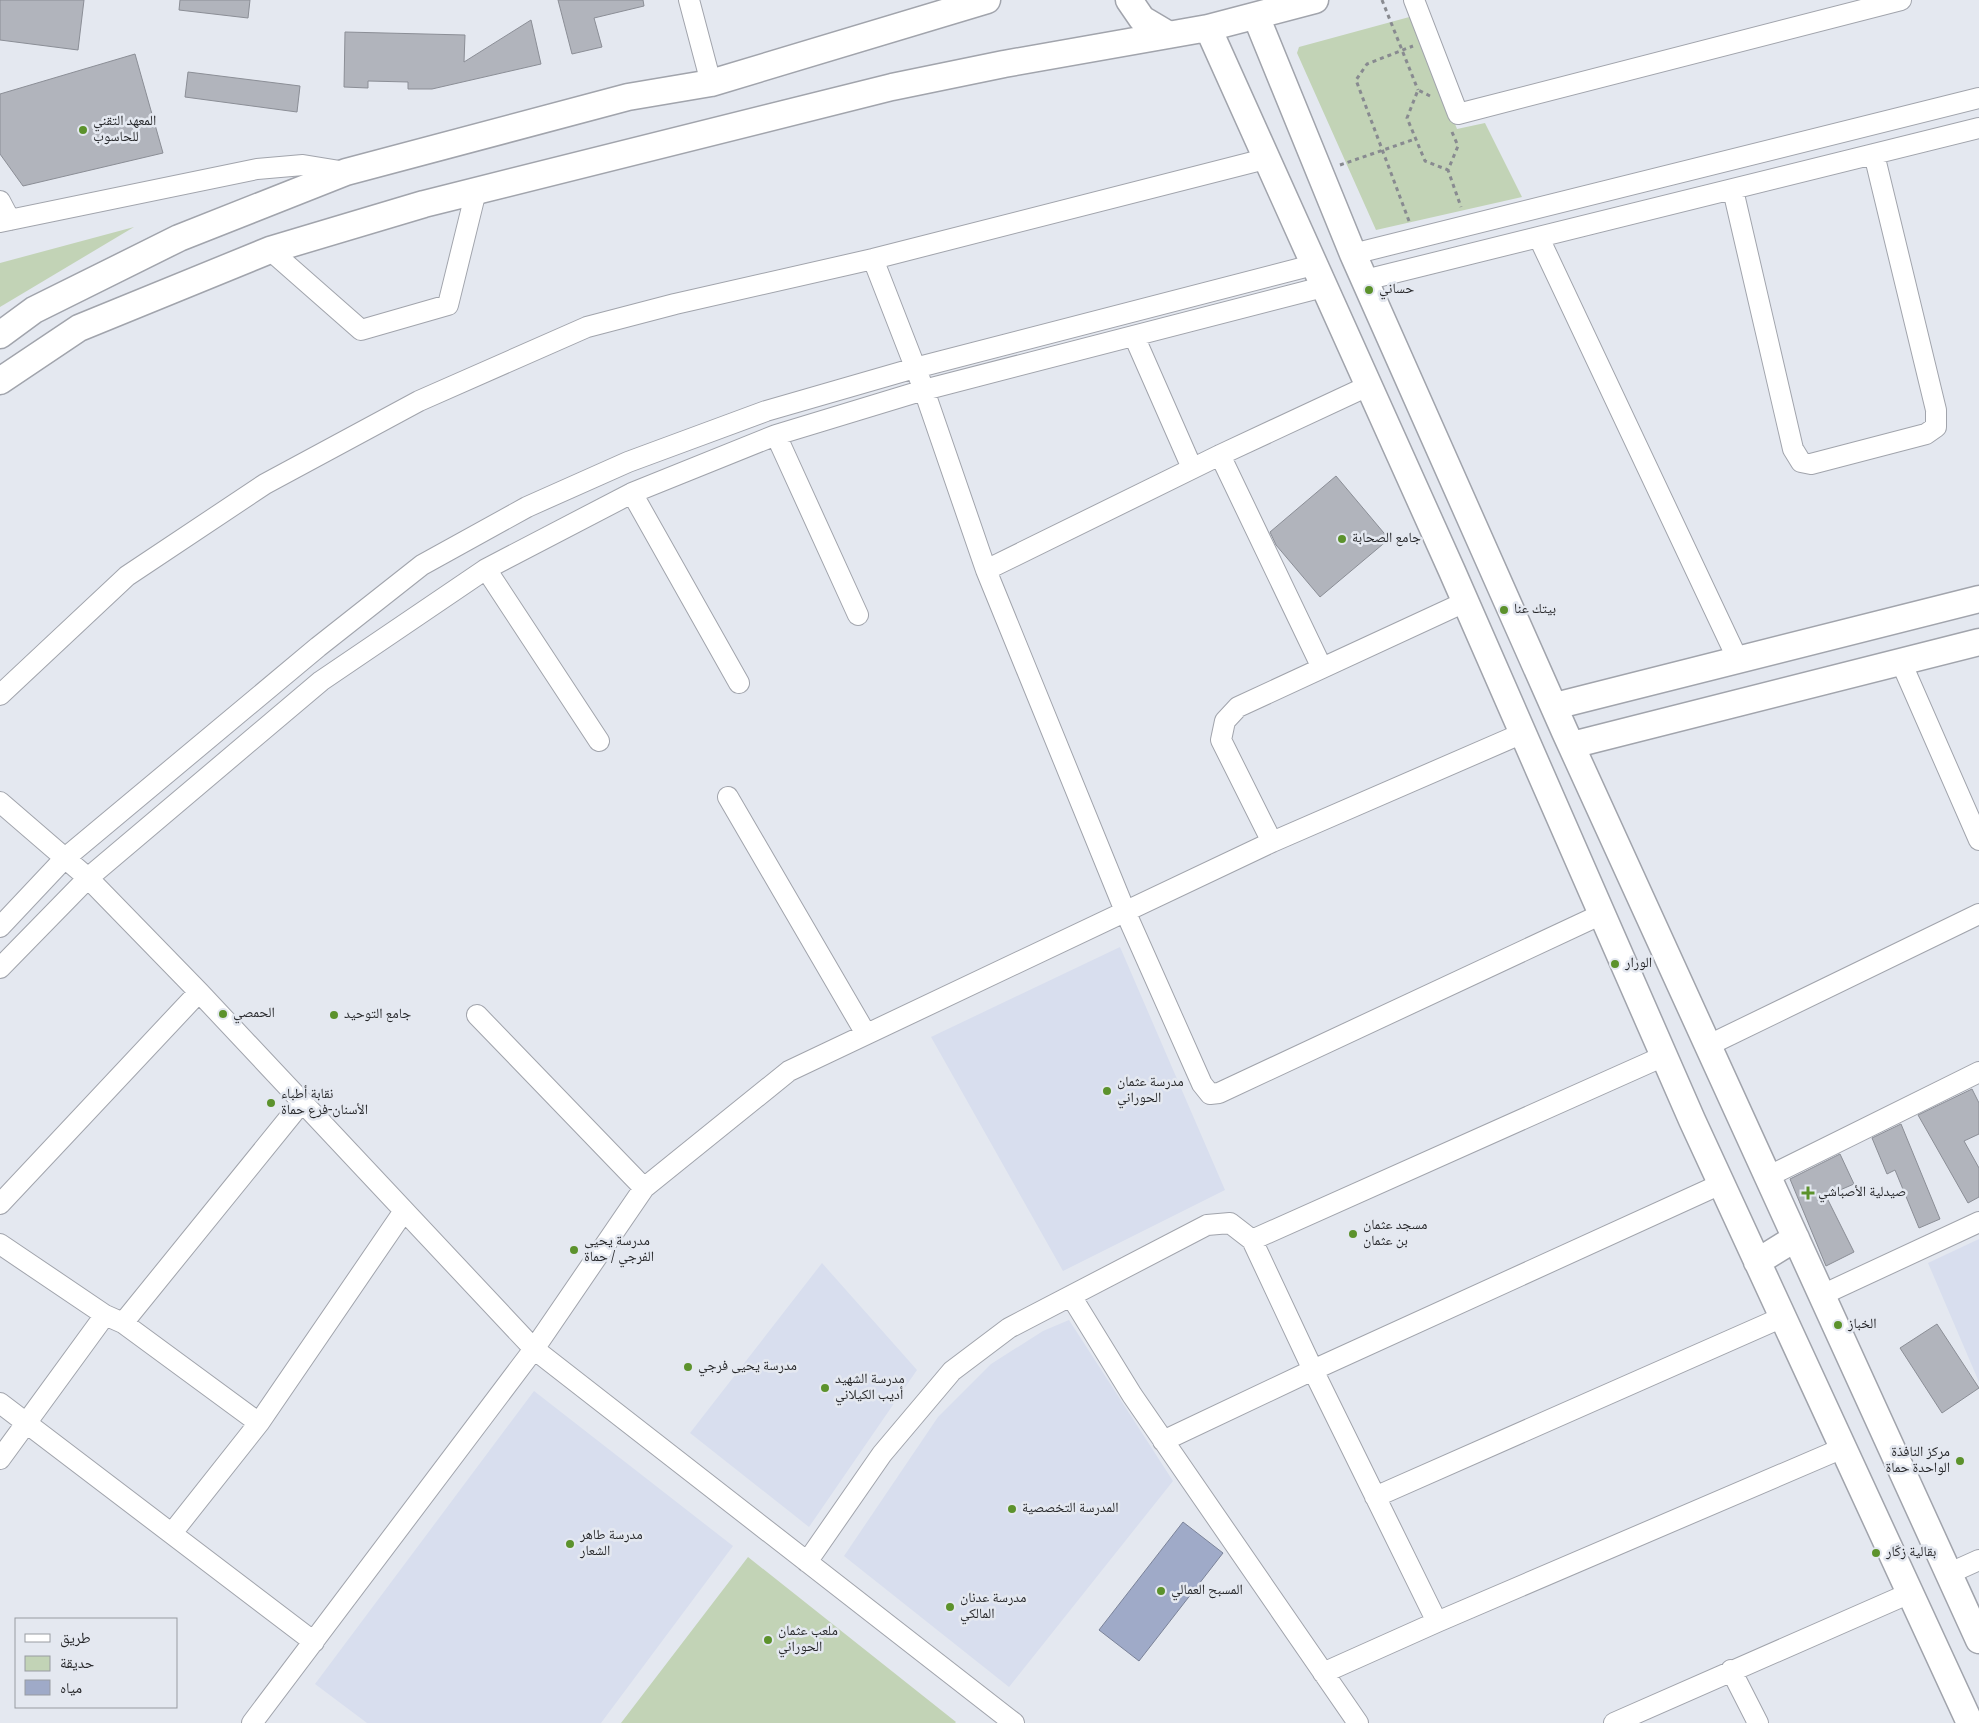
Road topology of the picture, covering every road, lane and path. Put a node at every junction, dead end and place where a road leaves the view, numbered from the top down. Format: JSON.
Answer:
{"nodes":[{"id":1,"x":689,"y":0,"type":"edge"},
{"id":2,"x":988,"y":0,"type":"edge"},
{"id":3,"x":1129,"y":0,"type":"edge"},
{"id":4,"x":1314,"y":0,"type":"edge"},
{"id":5,"x":1382,"y":0,"type":"edge"},
{"id":6,"x":1414,"y":0,"type":"edge"},
{"id":7,"x":1901,"y":0,"type":"edge"},
{"id":8,"x":1836,"y":8,"type":"edge"},
{"id":9,"x":1256,"y":16,"type":"junction"},
{"id":10,"x":1208,"y":28,"type":"junction"},
{"id":11,"x":1170,"y":35,"type":"junction"},
{"id":12,"x":1430,"y":40,"type":"junction"},
{"id":13,"x":1402,"y":50,"type":"junction"},
{"id":14,"x":711,"y":82,"type":"junction"},
{"id":15,"x":1418,"y":90,"type":"junction"},
{"id":16,"x":1433,"y":98,"type":"dead end"},
{"id":17,"x":1979,"y":98,"type":"edge"},
{"id":18,"x":1451,"y":128,"type":"dead end"},
{"id":19,"x":1979,"y":128,"type":"edge"},
{"id":20,"x":1415,"y":139,"type":"junction"},
{"id":21,"x":1382,"y":150,"type":"junction"},
{"id":22,"x":1874,"y":154,"type":"junction"},
{"id":23,"x":1265,"y":159,"type":"junction"},
{"id":24,"x":1448,"y":170,"type":"junction"},
{"id":25,"x":346,"y":172,"type":"junction"},
{"id":26,"x":1320,"y":172,"type":"junction"},
{"id":27,"x":1733,"y":190,"type":"junction"},
{"id":28,"x":476,"y":192,"type":"junction"},
{"id":29,"x":0,"y":201,"type":"edge"},
{"id":30,"x":5,"y":221,"type":"edge"},
{"id":31,"x":1468,"y":226,"type":"junction"},
{"id":32,"x":1539,"y":238,"type":"junction"},
{"id":33,"x":1416,"y":239,"type":"junction"},
{"id":34,"x":270,"y":250,"type":"junction"},
{"id":35,"x":1353,"y":254,"type":"junction"},
{"id":36,"x":874,"y":259,"type":"junction"},
{"id":37,"x":1318,"y":276,"type":"junction"},
{"id":38,"x":1365,"y":280,"type":"junction"},
{"id":39,"x":0,"y":334,"type":"edge"},
{"id":40,"x":1134,"y":336,"type":"junction"},
{"id":41,"x":915,"y":368,"type":"junction"},
{"id":42,"x":0,"y":381,"type":"edge"},
{"id":43,"x":1368,"y":386,"type":"junction"},
{"id":44,"x":924,"y":390,"type":"junction"},
{"id":45,"x":776,"y":435,"type":"junction"},
{"id":46,"x":1220,"y":455,"type":"junction"},
{"id":47,"x":1192,"y":468,"type":"junction"},
{"id":48,"x":632,"y":493,"type":"junction"},
{"id":49,"x":1470,"y":517,"type":"junction"},
{"id":50,"x":1436,"y":536,"type":"junction"},
{"id":51,"x":486,"y":569,"type":"junction"},
{"id":52,"x":986,"y":570,"type":"junction"},
{"id":53,"x":1979,"y":600,"type":"edge"},
{"id":54,"x":1465,"y":602,"type":"junction"},
{"id":55,"x":858,"y":615,"type":"dead end"},
{"id":56,"x":1979,"y":642,"type":"edge"},
{"id":57,"x":1738,"y":660,"type":"junction"},
{"id":58,"x":1901,"y":662,"type":"junction"},
{"id":59,"x":1322,"y":668,"type":"junction"},
{"id":60,"x":739,"y":683,"type":"dead end"},
{"id":61,"x":0,"y":695,"type":"edge"},
{"id":62,"x":1555,"y":706,"type":"junction"},
{"id":63,"x":1523,"y":733,"type":"junction"},
{"id":64,"x":599,"y":741,"type":"dead end"},
{"id":65,"x":1572,"y":745,"type":"junction"},
{"id":66,"x":1595,"y":796,"type":"junction"},
{"id":67,"x":728,"y":797,"type":"dead end"},
{"id":68,"x":0,"y":802,"type":"edge"},
{"id":69,"x":1559,"y":816,"type":"junction"},
{"id":70,"x":1979,"y":840,"type":"edge"},
{"id":71,"x":1272,"y":842,"type":"junction"},
{"id":72,"x":64,"y":859,"type":"junction"},
{"id":73,"x":88,"y":878,"type":"junction"},
{"id":74,"x":1125,"y":911,"type":"junction"},
{"id":75,"x":1602,"y":914,"type":"junction"},
{"id":76,"x":1979,"y":914,"type":"edge"},
{"id":77,"x":0,"y":927,"type":"edge"},
{"id":78,"x":0,"y":968,"type":"edge"},
{"id":79,"x":199,"y":992,"type":"junction"},
{"id":80,"x":476,"y":1014,"type":"dead end"},
{"id":81,"x":866,"y":1034,"type":"junction"},
{"id":82,"x":1709,"y":1045,"type":"junction"},
{"id":83,"x":1664,"y":1056,"type":"junction"},
{"id":84,"x":1979,"y":1072,"type":"edge"},
{"id":85,"x":302,"y":1102,"type":"junction"},
{"id":86,"x":1767,"y":1177,"type":"junction"},
{"id":87,"x":1721,"y":1184,"type":"junction"},
{"id":88,"x":644,"y":1188,"type":"junction"},
{"id":89,"x":0,"y":1204,"type":"edge"},
{"id":90,"x":404,"y":1211,"type":"junction"},
{"id":91,"x":1979,"y":1222,"type":"edge"},
{"id":92,"x":1796,"y":1238,"type":"junction"},
{"id":93,"x":1252,"y":1240,"type":"junction"},
{"id":94,"x":0,"y":1244,"type":"edge"},
{"id":95,"x":1757,"y":1262,"type":"junction"},
{"id":96,"x":1822,"y":1295,"type":"junction"},
{"id":97,"x":1071,"y":1296,"type":"junction"},
{"id":98,"x":105,"y":1315,"type":"junction"},
{"id":99,"x":1783,"y":1317,"type":"junction"},
{"id":100,"x":123,"y":1323,"type":"junction"},
{"id":101,"x":534,"y":1349,"type":"junction"},
{"id":102,"x":1313,"y":1370,"type":"junction"},
{"id":103,"x":0,"y":1403,"type":"edge"},
{"id":104,"x":27,"y":1422,"type":"junction"},
{"id":105,"x":258,"y":1423,"type":"junction"},
{"id":106,"x":1163,"y":1441,"type":"junction"},
{"id":107,"x":1843,"y":1448,"type":"junction"},
{"id":108,"x":0,"y":1459,"type":"edge"},
{"id":109,"x":1376,"y":1497,"type":"junction"},
{"id":110,"x":172,"y":1533,"type":"junction"},
{"id":111,"x":1979,"y":1560,"type":"edge"},
{"id":112,"x":807,"y":1562,"type":"junction"},
{"id":113,"x":1950,"y":1573,"type":"junction"},
{"id":114,"x":1910,"y":1593,"type":"junction"},
{"id":115,"x":1437,"y":1622,"type":"junction"},
{"id":116,"x":1979,"y":1640,"type":"edge"},
{"id":117,"x":314,"y":1642,"type":"junction"},
{"id":118,"x":1731,"y":1670,"type":"junction"},
{"id":119,"x":1324,"y":1673,"type":"junction"},
{"id":120,"x":252,"y":1723,"type":"edge"},
{"id":121,"x":1014,"y":1723,"type":"edge"},
{"id":122,"x":1358,"y":1723,"type":"edge"},
{"id":123,"x":1614,"y":1723,"type":"edge"},
{"id":124,"x":1758,"y":1723,"type":"edge"},
{"id":125,"x":1970,"y":1723,"type":"edge"}],
"edges":[{"from":1,"to":14,"type":"street"},
{"from":2,"to":14,"type":"main road"},
{"from":3,"to":11,"type":"main road"},
{"from":4,"to":9,"type":"main road"},
{"from":5,"to":13,"type":"path"},
{"from":6,"to":12,"type":"street"},
{"from":7,"to":8,"type":"street"},
{"from":8,"to":12,"type":"street"},
{"from":9,"to":10,"type":"main road"},
{"from":9,"to":26,"type":"main road"},
{"from":10,"to":11,"type":"main road"},
{"from":10,"to":23,"type":"main road"},
{"from":11,"to":28,"type":"main road"},
{"from":12,"to":13,"type":"path"},
{"from":13,"to":15,"type":"path"},
{"from":13,"to":21,"type":"path"},
{"from":14,"to":25,"type":"main road"},
{"from":15,"to":16,"type":"path"},
{"from":15,"to":20,"type":"path"},
{"from":17,"to":31,"type":"street"},
{"from":18,"to":24,"type":"path"},
{"from":19,"to":22,"type":"street"},
{"from":20,"to":21,"type":"path"},
{"from":20,"to":24,"type":"path"},
{"from":21,"to":26,"type":"path"},
{"from":21,"to":33,"type":"path"},
{"from":22,"to":27,"type":"street"},
{"from":22,"to":27,"type":"street"},
{"from":23,"to":36,"type":"street"},
{"from":23,"to":37,"type":"main road"},
{"from":24,"to":31,"type":"path"},
{"from":25,"to":30,"type":"street"},
{"from":25,"to":39,"type":"main road"},
{"from":26,"to":35,"type":"main road"},
{"from":27,"to":32,"type":"street"},
{"from":28,"to":34,"type":"main road"},
{"from":28,"to":34,"type":"street"},
{"from":29,"to":30,"type":"street"},
{"from":31,"to":33,"type":"street"},
{"from":32,"to":38,"type":"street"},
{"from":32,"to":57,"type":"street"},
{"from":33,"to":35,"type":"street"},
{"from":34,"to":42,"type":"main road"},
{"from":35,"to":38,"type":"main road"},
{"from":36,"to":41,"type":"street"},
{"from":36,"to":61,"type":"street"},
{"from":37,"to":40,"type":"street"},
{"from":37,"to":41,"type":"street"},
{"from":37,"to":43,"type":"main road"},
{"from":38,"to":49,"type":"main road"},
{"from":40,"to":44,"type":"street"},
{"from":40,"to":47,"type":"street"},
{"from":41,"to":44,"type":"street"},
{"from":41,"to":72,"type":"street"},
{"from":43,"to":46,"type":"street"},
{"from":43,"to":50,"type":"main road"},
{"from":44,"to":45,"type":"street"},
{"from":44,"to":52,"type":"street"},
{"from":45,"to":48,"type":"street"},
{"from":45,"to":55,"type":"street"},
{"from":46,"to":47,"type":"street"},
{"from":46,"to":59,"type":"street"},
{"from":47,"to":52,"type":"street"},
{"from":48,"to":51,"type":"street"},
{"from":48,"to":60,"type":"street"},
{"from":49,"to":50,"type":"main road"},
{"from":49,"to":62,"type":"main road"},
{"from":50,"to":54,"type":"main road"},
{"from":51,"to":64,"type":"street"},
{"from":51,"to":73,"type":"street"},
{"from":52,"to":74,"type":"street"},
{"from":53,"to":57,"type":"main road"},
{"from":54,"to":59,"type":"street"},
{"from":54,"to":63,"type":"main road"},
{"from":56,"to":58,"type":"main road"},
{"from":57,"to":62,"type":"main road"},
{"from":58,"to":65,"type":"main road"},
{"from":58,"to":70,"type":"street"},
{"from":59,"to":71,"type":"street"},
{"from":62,"to":65,"type":"main road"},
{"from":63,"to":69,"type":"main road"},
{"from":63,"to":71,"type":"street"},
{"from":65,"to":66,"type":"main road"},
{"from":66,"to":69,"type":"main road"},
{"from":66,"to":82,"type":"main road"},
{"from":67,"to":81,"type":"street"},
{"from":68,"to":72,"type":"street"},
{"from":69,"to":75,"type":"main road"},
{"from":71,"to":74,"type":"street"},
{"from":72,"to":73,"type":"street"},
{"from":72,"to":77,"type":"street"},
{"from":73,"to":78,"type":"street"},
{"from":73,"to":79,"type":"street"},
{"from":74,"to":75,"type":"street"},
{"from":74,"to":81,"type":"street"},
{"from":75,"to":83,"type":"main road"},
{"from":76,"to":82,"type":"street"},
{"from":79,"to":85,"type":"street"},
{"from":79,"to":89,"type":"street"},
{"from":80,"to":88,"type":"street"},
{"from":81,"to":88,"type":"street"},
{"from":82,"to":86,"type":"main road"},
{"from":83,"to":87,"type":"main road"},
{"from":83,"to":93,"type":"street"},
{"from":84,"to":86,"type":"street"},
{"from":85,"to":90,"type":"street"},
{"from":85,"to":100,"type":"street"},
{"from":86,"to":92,"type":"main road"},
{"from":87,"to":95,"type":"main road"},
{"from":87,"to":102,"type":"street"},
{"from":88,"to":101,"type":"street"},
{"from":90,"to":101,"type":"street"},
{"from":90,"to":105,"type":"street"},
{"from":91,"to":96,"type":"street"},
{"from":92,"to":95,"type":"main road"},
{"from":92,"to":96,"type":"main road"},
{"from":93,"to":97,"type":"street"},
{"from":93,"to":102,"type":"street"},
{"from":94,"to":98,"type":"street"},
{"from":95,"to":99,"type":"main road"},
{"from":96,"to":113,"type":"main road"},
{"from":97,"to":106,"type":"street"},
{"from":97,"to":112,"type":"street"},
{"from":98,"to":100,"type":"street"},
{"from":98,"to":104,"type":"street"},
{"from":99,"to":107,"type":"main road"},
{"from":99,"to":109,"type":"street"},
{"from":100,"to":105,"type":"street"},
{"from":101,"to":112,"type":"street"},
{"from":101,"to":117,"type":"street"},
{"from":102,"to":106,"type":"street"},
{"from":102,"to":109,"type":"street"},
{"from":103,"to":104,"type":"street"},
{"from":104,"to":108,"type":"street"},
{"from":104,"to":110,"type":"street"},
{"from":105,"to":110,"type":"street"},
{"from":106,"to":119,"type":"street"},
{"from":107,"to":114,"type":"main road"},
{"from":107,"to":115,"type":"street"},
{"from":109,"to":115,"type":"street"},
{"from":110,"to":117,"type":"street"},
{"from":111,"to":113,"type":"street"},
{"from":112,"to":121,"type":"street"},
{"from":113,"to":116,"type":"main road"},
{"from":114,"to":118,"type":"street"},
{"from":114,"to":125,"type":"main road"},
{"from":115,"to":119,"type":"street"},
{"from":117,"to":120,"type":"street"},
{"from":118,"to":123,"type":"street"},
{"from":118,"to":124,"type":"street"},
{"from":119,"to":122,"type":"street"}]}
